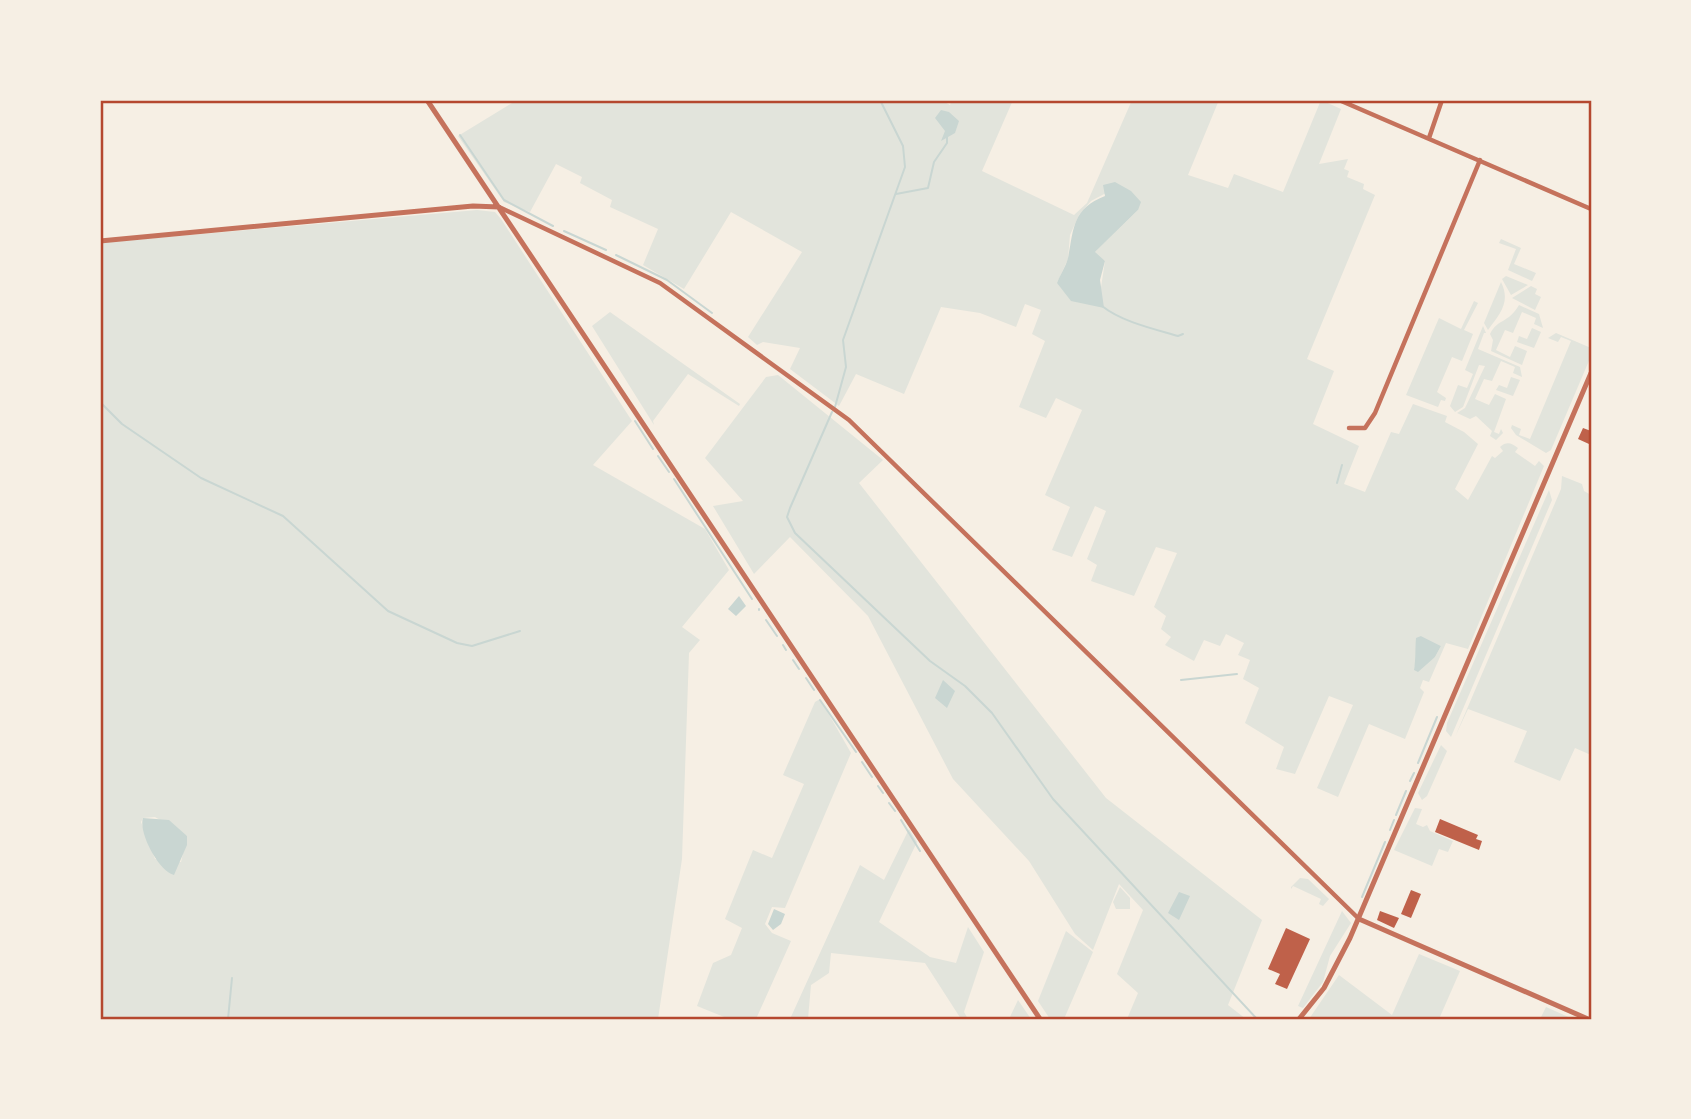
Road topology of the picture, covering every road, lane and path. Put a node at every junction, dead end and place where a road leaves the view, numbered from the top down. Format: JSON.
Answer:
{"nodes":[{"id":1,"x":428,"y":100,"type":"edge"},
{"id":2,"x":1339,"y":100,"type":"edge"},
{"id":3,"x":1442,"y":100,"type":"edge"},
{"id":4,"x":1429,"y":138,"type":"junction"},
{"id":5,"x":1480,"y":160,"type":"junction"},
{"id":6,"x":499,"y":207,"type":"junction"},
{"id":7,"x":1591,"y":209,"type":"edge"},
{"id":8,"x":100,"y":241,"type":"edge"},
{"id":9,"x":1591,"y":373,"type":"edge"},
{"id":10,"x":1349,"y":428,"type":"dead end"},
{"id":11,"x":1359,"y":919,"type":"junction"},
{"id":12,"x":1040,"y":1019,"type":"edge"},
{"id":13,"x":1299,"y":1019,"type":"edge"},
{"id":14,"x":1588,"y":1019,"type":"edge"}],
"edges":[{"from":1,"to":6,"type":"street"},
{"from":2,"to":4,"type":"street"},
{"from":3,"to":4,"type":"street"},
{"from":4,"to":5,"type":"street"},
{"from":5,"to":7,"type":"street"},
{"from":5,"to":10,"type":"street"},
{"from":6,"to":8,"type":"street"},
{"from":6,"to":11,"type":"street"},
{"from":6,"to":12,"type":"street"},
{"from":9,"to":11,"type":"street"},
{"from":11,"to":13,"type":"street"},
{"from":11,"to":14,"type":"street"}]}
